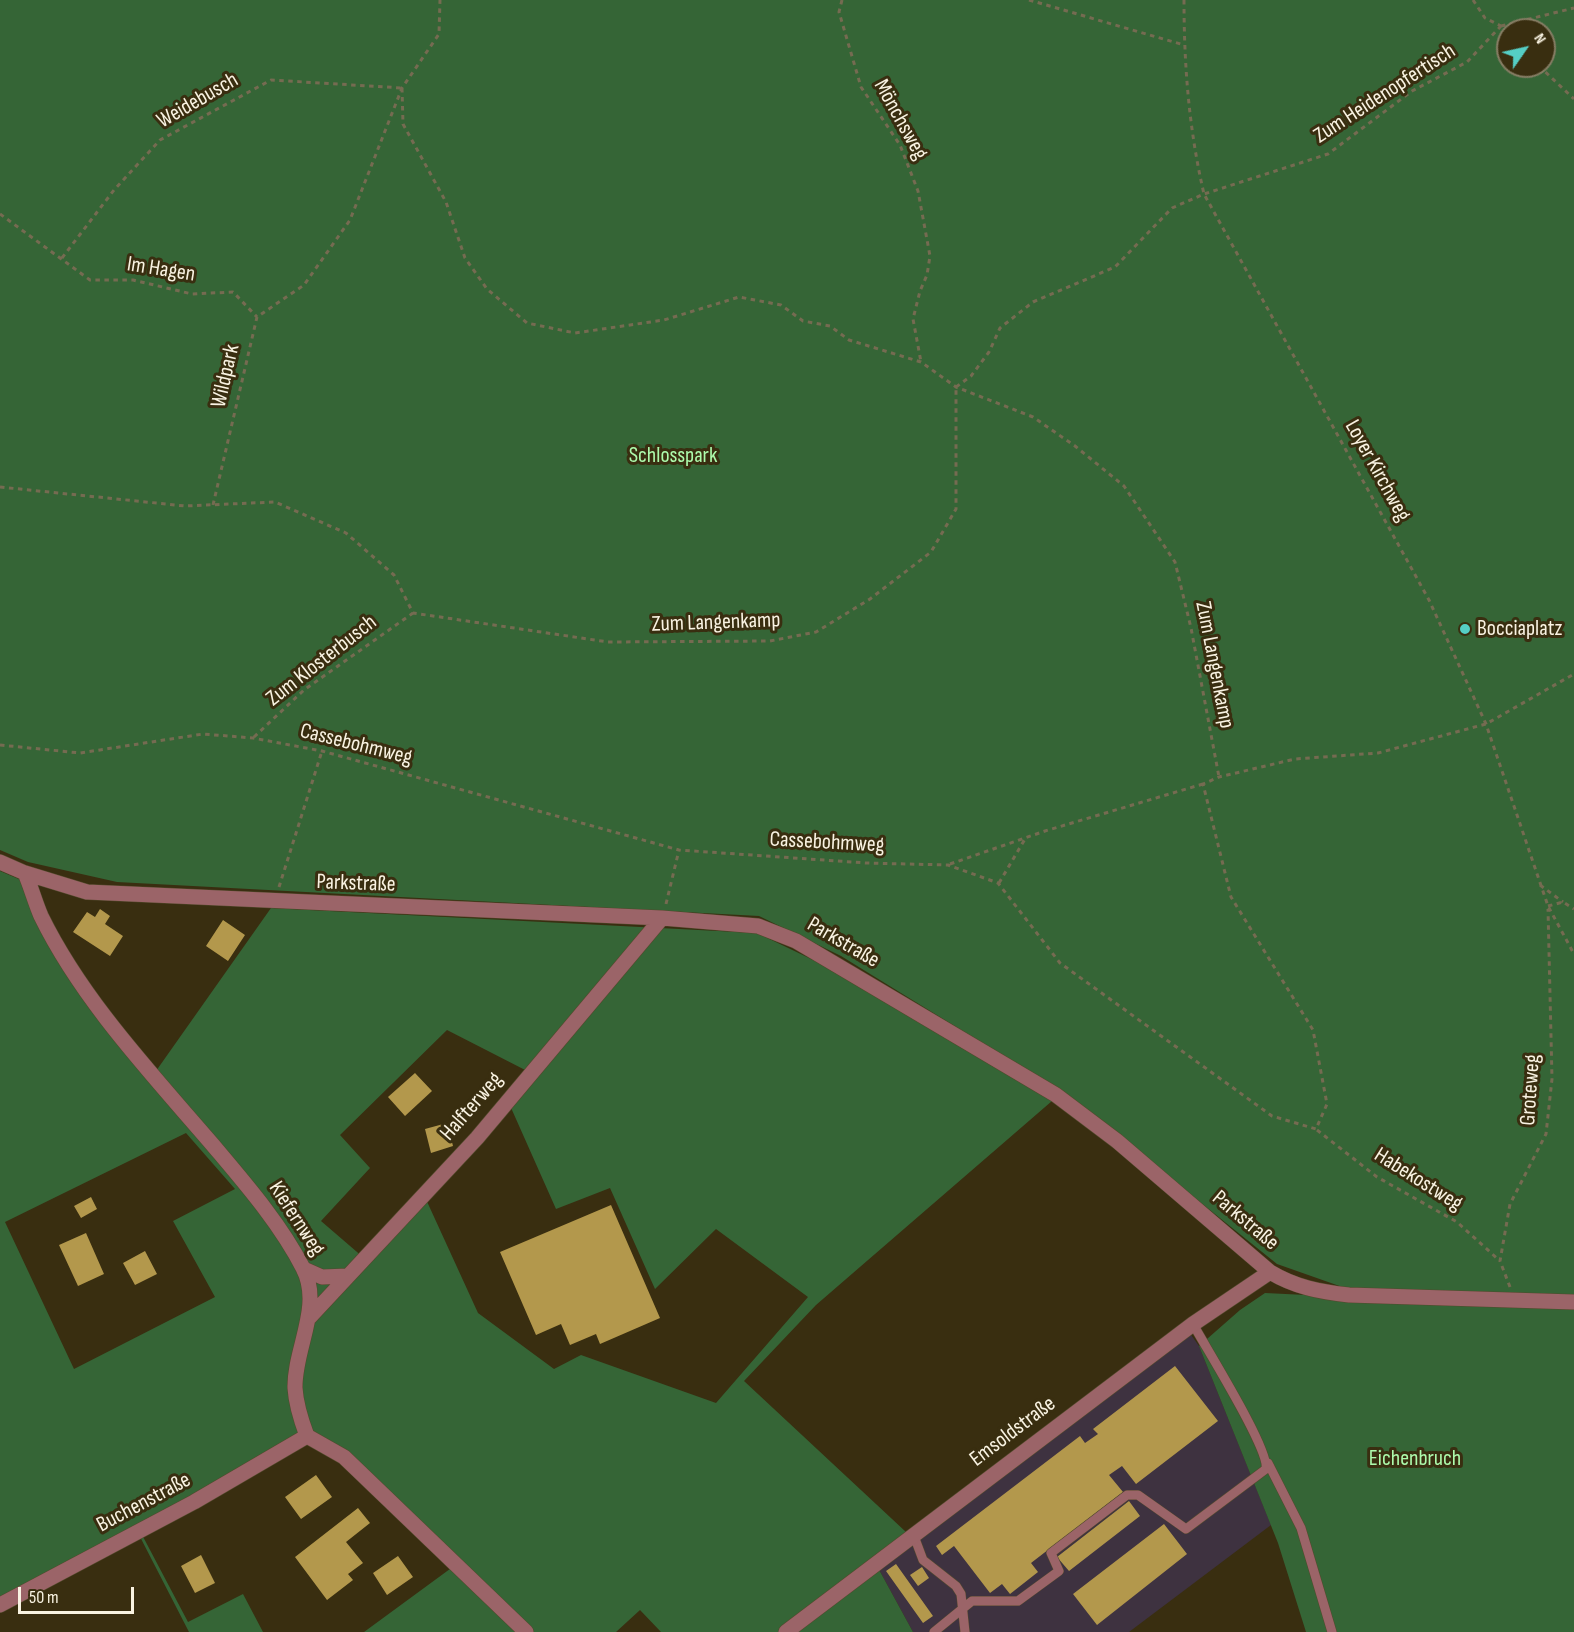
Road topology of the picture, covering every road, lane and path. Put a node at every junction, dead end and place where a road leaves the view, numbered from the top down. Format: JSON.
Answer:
{"nodes":[{"id":1,"x":440,"y":0,"type":"edge"},
{"id":2,"x":842,"y":0,"type":"edge"},
{"id":3,"x":1029,"y":0,"type":"edge"},
{"id":4,"x":1184,"y":0,"type":"edge"},
{"id":5,"x":1473,"y":0,"type":"edge"},
{"id":6,"x":1574,"y":8,"type":"edge"},
{"id":7,"x":1533,"y":18,"type":"edge"},
{"id":8,"x":1496,"y":24,"type":"edge"},
{"id":9,"x":1496,"y":31,"type":"edge"},
{"id":10,"x":1184,"y":45,"type":"junction"},
{"id":11,"x":1552,"y":78,"type":"edge"},
{"id":12,"x":402,"y":88,"type":"junction"},
{"id":13,"x":1574,"y":99,"type":"edge"},
{"id":14,"x":1204,"y":194,"type":"junction"},
{"id":15,"x":0,"y":214,"type":"edge"},
{"id":16,"x":62,"y":258,"type":"junction"},
{"id":17,"x":257,"y":317,"type":"junction"},
{"id":18,"x":921,"y":362,"type":"junction"},
{"id":19,"x":956,"y":387,"type":"junction"},
{"id":20,"x":0,"y":487,"type":"edge"},
{"id":21,"x":213,"y":505,"type":"junction"},
{"id":22,"x":413,"y":613,"type":"junction"},
{"id":23,"x":1574,"y":674,"type":"edge"},
{"id":24,"x":1486,"y":724,"type":"junction"},
{"id":25,"x":253,"y":738,"type":"junction"},
{"id":26,"x":0,"y":745,"type":"edge"},
{"id":27,"x":322,"y":751,"type":"junction"},
{"id":28,"x":1219,"y":777,"type":"junction"},
{"id":29,"x":1203,"y":784,"type":"junction"},
{"id":30,"x":1025,"y":838,"type":"junction"},
{"id":31,"x":679,"y":850,"type":"junction"},
{"id":32,"x":0,"y":862,"type":"edge"},
{"id":33,"x":948,"y":865,"type":"junction"},
{"id":34,"x":25,"y":873,"type":"junction"},
{"id":35,"x":998,"y":883,"type":"junction"},
{"id":36,"x":1540,"y":885,"type":"junction"},
{"id":37,"x":1563,"y":902,"type":"junction"},
{"id":38,"x":274,"y":903,"type":"junction"},
{"id":39,"x":1548,"y":906,"type":"junction"},
{"id":40,"x":1574,"y":909,"type":"edge"},
{"id":41,"x":662,"y":918,"type":"junction"},
{"id":42,"x":1574,"y":954,"type":"edge"},
{"id":43,"x":1316,"y":1129,"type":"junction"},
{"id":44,"x":1500,"y":1261,"type":"junction"},
{"id":45,"x":304,"y":1269,"type":"junction"},
{"id":46,"x":1270,"y":1272,"type":"junction"},
{"id":47,"x":348,"y":1276,"type":"junction"},
{"id":48,"x":1515,"y":1300,"type":"junction"},
{"id":49,"x":1574,"y":1302,"type":"edge"},
{"id":50,"x":309,"y":1318,"type":"junction"},
{"id":51,"x":1193,"y":1324,"type":"junction"},
{"id":52,"x":307,"y":1436,"type":"junction"},
{"id":53,"x":1268,"y":1463,"type":"junction"},
{"id":54,"x":914,"y":1536,"type":"junction"},
{"id":55,"x":0,"y":1605,"type":"edge"},
{"id":56,"x":962,"y":1609,"type":"junction"},
{"id":57,"x":526,"y":1632,"type":"edge"},
{"id":58,"x":786,"y":1632,"type":"edge"},
{"id":59,"x":934,"y":1632,"type":"edge"},
{"id":60,"x":965,"y":1632,"type":"edge"},
{"id":61,"x":1332,"y":1632,"type":"edge"}],
"edges":[{"from":1,"to":12,"type":"path","name":"Wildpark"},
{"from":2,"to":18,"type":"path","name":"Mönchsweg"},
{"from":3,"to":10,"type":"path"},
{"from":4,"to":10,"type":"path","name":"Loyer Kirchweg"},
{"from":5,"to":8,"type":"path"},
{"from":6,"to":7,"type":"path"},
{"from":9,"to":14,"type":"path","name":"Zum Heidenopfertisch"},
{"from":10,"to":14,"type":"path","name":"Loyer Kirchweg"},
{"from":11,"to":13,"type":"path"},
{"from":12,"to":16,"type":"path","name":"Weidebusch"},
{"from":12,"to":17,"type":"path","name":"Wildpark"},
{"from":12,"to":18,"type":"path"},
{"from":14,"to":19,"type":"path","name":"Zum Heidenopfertisch"},
{"from":14,"to":24,"type":"path","name":"Loyer Kirchweg"},
{"from":15,"to":16,"type":"path","name":"Im Hagen"},
{"from":16,"to":17,"type":"path","name":"Im Hagen"},
{"from":17,"to":21,"type":"path","name":"Wildpark"},
{"from":18,"to":19,"type":"path"},
{"from":19,"to":22,"type":"path","name":"Zum Langenkamp"},
{"from":19,"to":28,"type":"path","name":"Zum Langenkamp"},
{"from":20,"to":21,"type":"path"},
{"from":21,"to":22,"type":"path"},
{"from":22,"to":25,"type":"path","name":"Zum Klosterbusch"},
{"from":23,"to":24,"type":"path"},
{"from":24,"to":28,"type":"path"},
{"from":24,"to":36,"type":"path","name":"Loyer Kirchweg"},
{"from":25,"to":26,"type":"path","name":"Cassebohmweg"},
{"from":25,"to":27,"type":"path","name":"Cassebohmweg"},
{"from":27,"to":31,"type":"path","name":"Cassebohmweg"},
{"from":27,"to":38,"type":"path"},
{"from":28,"to":29,"type":"path"},
{"from":29,"to":30,"type":"path"},
{"from":29,"to":43,"type":"path"},
{"from":30,"to":33,"type":"path"},
{"from":30,"to":35,"type":"path"},
{"from":31,"to":33,"type":"path","name":"Cassebohmweg"},
{"from":31,"to":41,"type":"path"},
{"from":32,"to":34,"type":"street","name":"Parkstraße"},
{"from":33,"to":35,"type":"path","name":"Cassebohmweg"},
{"from":34,"to":38,"type":"street","name":"Parkstraße"},
{"from":34,"to":45,"type":"street","name":"Kiefernweg"},
{"from":35,"to":43,"type":"path"},
{"from":36,"to":37,"type":"path"},
{"from":36,"to":39,"type":"path","name":"Loyer Kirchweg"},
{"from":37,"to":39,"type":"path"},
{"from":37,"to":40,"type":"path"},
{"from":38,"to":41,"type":"street","name":"Parkstraße"},
{"from":39,"to":42,"type":"path","name":"Loyer Kirchweg"},
{"from":39,"to":44,"type":"path","name":"Groteweg"},
{"from":41,"to":46,"type":"street","name":"Parkstraße"},
{"from":41,"to":47,"type":"street","name":"Halfterweg"},
{"from":43,"to":44,"type":"path","name":"Habekostweg"},
{"from":44,"to":48,"type":"path"},
{"from":45,"to":47,"type":"street"},
{"from":45,"to":50,"type":"street","name":"Kiefernweg"},
{"from":46,"to":48,"type":"street","name":"Parkstraße"},
{"from":46,"to":51,"type":"street","name":"Emsoldstraße"},
{"from":47,"to":50,"type":"street","name":"Halfterweg"},
{"from":48,"to":49,"type":"street","name":"Parkstraße"},
{"from":50,"to":52,"type":"street","name":"Kiefernweg"},
{"from":51,"to":53,"type":"lane"},
{"from":51,"to":54,"type":"street","name":"Emsoldstraße"},
{"from":52,"to":55,"type":"street","name":"Buchenstraße"},
{"from":52,"to":57,"type":"street"},
{"from":53,"to":56,"type":"lane"},
{"from":53,"to":61,"type":"lane"},
{"from":54,"to":56,"type":"lane"},
{"from":54,"to":58,"type":"street","name":"Emsoldstraße"},
{"from":56,"to":59,"type":"lane"},
{"from":56,"to":60,"type":"lane"}]}
